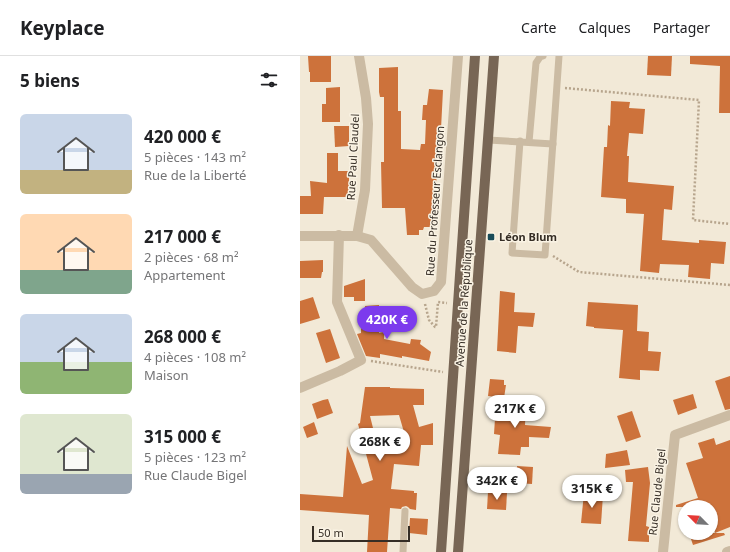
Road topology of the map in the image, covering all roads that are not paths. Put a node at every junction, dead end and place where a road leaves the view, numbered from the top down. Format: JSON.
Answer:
{"nodes":[{"id":1,"x":359,"y":56,"type":"edge"},
{"id":2,"x":458,"y":56,"type":"edge"},
{"id":3,"x":475,"y":56,"type":"edge"},
{"id":4,"x":494,"y":56,"type":"edge"},
{"id":5,"x":543,"y":56,"type":"edge"},
{"id":6,"x":559,"y":56,"type":"edge"},
{"id":7,"x":566,"y":56,"type":"edge"},
{"id":8,"x":488,"y":140,"type":"junction"},
{"id":9,"x":520,"y":141,"type":"junction"},
{"id":10,"x":529,"y":142,"type":"junction"},
{"id":11,"x":553,"y":144,"type":"junction"},
{"id":12,"x":338,"y":235,"type":"junction"},
{"id":13,"x":300,"y":236,"type":"edge"},
{"id":14,"x":357,"y":236,"type":"junction"},
{"id":15,"x":300,"y":388,"type":"edge"},
{"id":16,"x":730,"y":416,"type":"edge"},
{"id":17,"x":405,"y":511,"type":"dead end"},
{"id":18,"x":730,"y":551,"type":"edge"},
{"id":19,"x":403,"y":552,"type":"edge"},
{"id":20,"x":441,"y":552,"type":"edge"},
{"id":21,"x":458,"y":552,"type":"edge"},
{"id":22,"x":664,"y":552,"type":"edge"},
{"id":23,"x":727,"y":552,"type":"edge"}],
"edges":[{"from":1,"to":14,"type":"street","name":"Rue Paul Claudel"},
{"from":2,"to":14,"type":"street","name":"Rue du Professeur Esclangon"},
{"from":3,"to":20,"type":"main road","name":"Avenue de la République"},
{"from":4,"to":8,"type":"main road","name":"Avenue de la République"},
{"from":5,"to":10,"type":"lane"},
{"from":6,"to":7,"type":"lane"},
{"from":6,"to":11,"type":"lane"},
{"from":8,"to":9,"type":"lane"},
{"from":8,"to":21,"type":"main road","name":"Avenue de la République"},
{"from":9,"to":10,"type":"lane"},
{"from":9,"to":11,"type":"lane"},
{"from":10,"to":11,"type":"lane"},
{"from":12,"to":13,"type":"street"},
{"from":12,"to":14,"type":"street"},
{"from":12,"to":15,"type":"street"},
{"from":16,"to":22,"type":"street","name":"Rue Claude Bigel"},
{"from":17,"to":19,"type":"lane"},
{"from":18,"to":23,"type":"street"}]}
